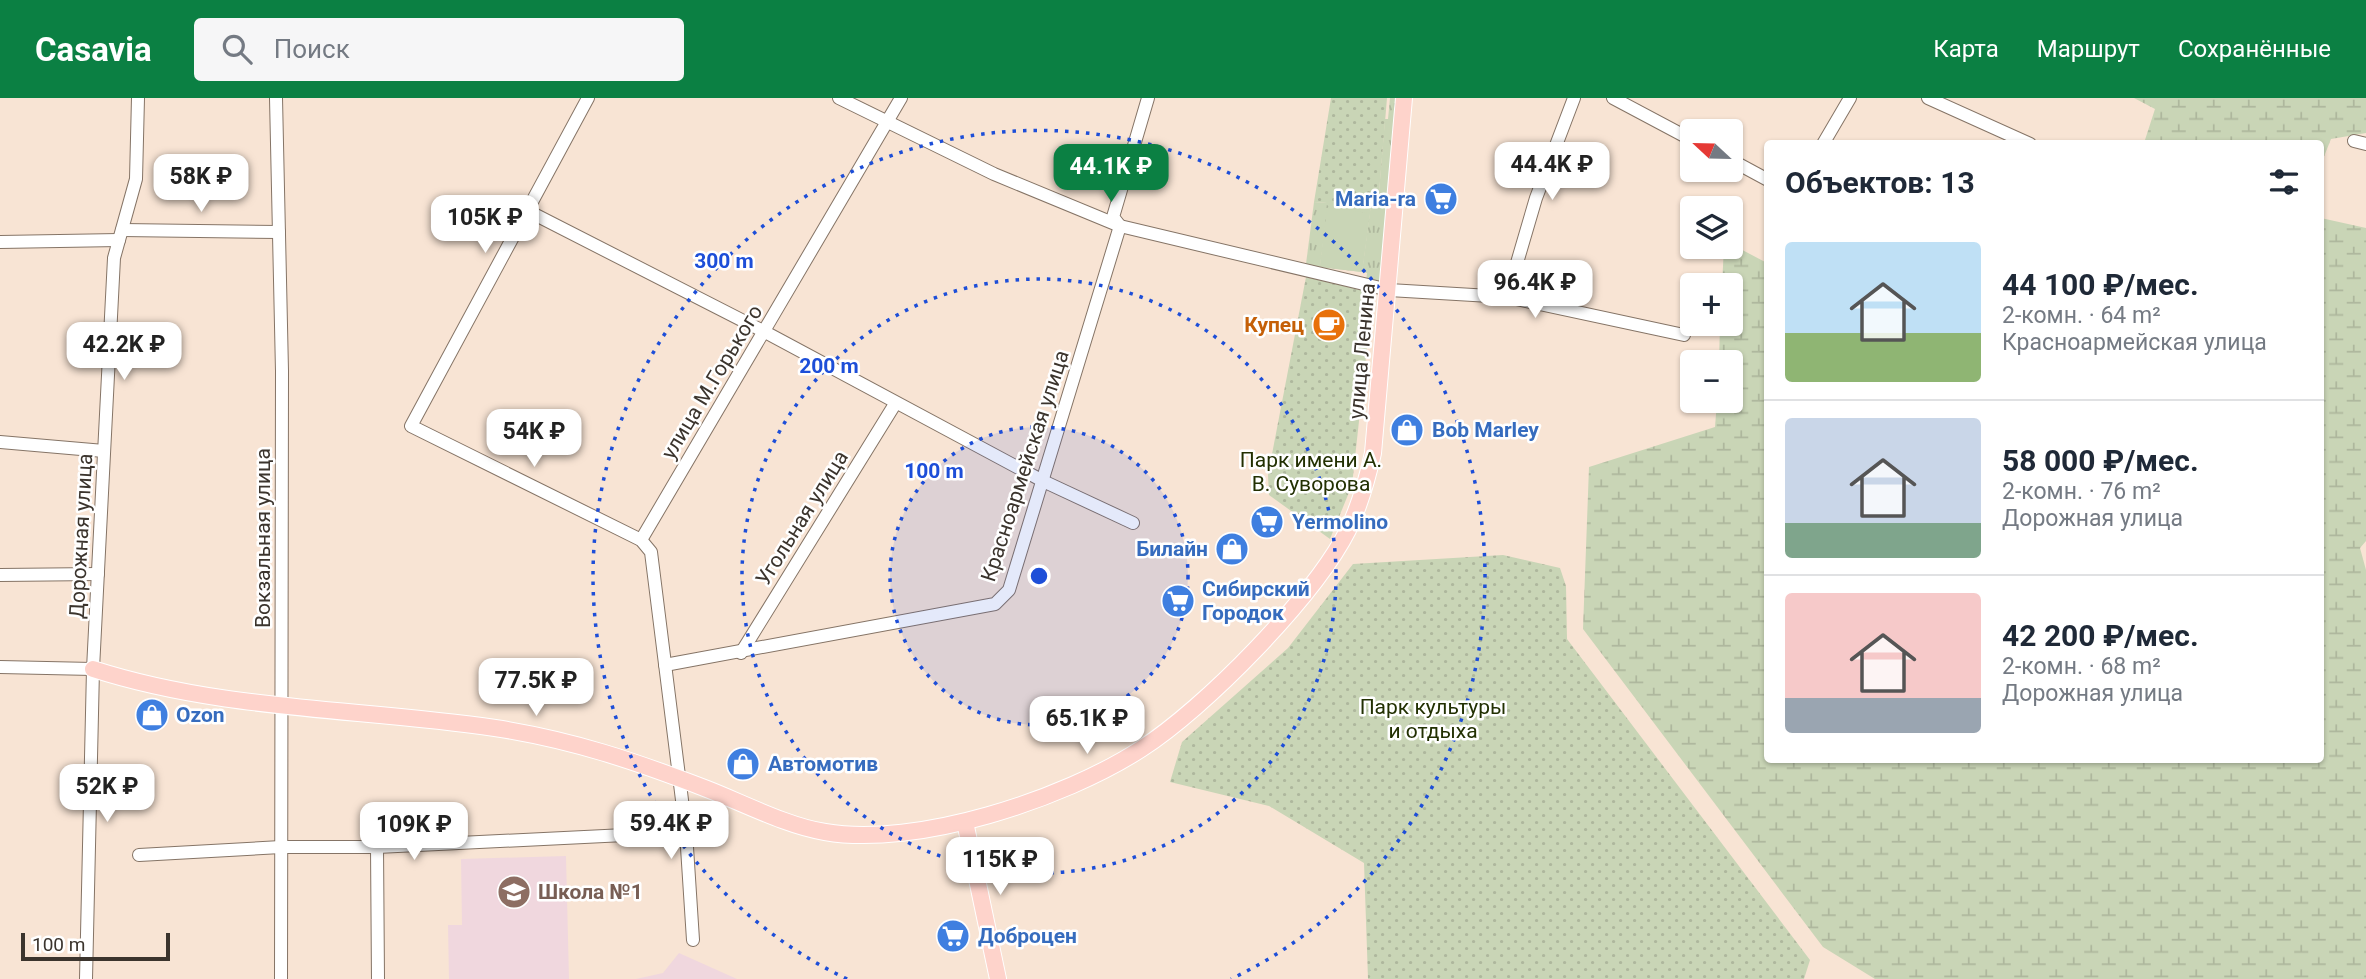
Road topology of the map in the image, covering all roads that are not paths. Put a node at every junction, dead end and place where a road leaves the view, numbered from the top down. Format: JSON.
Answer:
{"nodes":[{"id":1,"x":138,"y":98,"type":"edge"},
{"id":2,"x":276,"y":98,"type":"edge"},
{"id":3,"x":588,"y":98,"type":"edge"},
{"id":4,"x":839,"y":98,"type":"edge"},
{"id":5,"x":901,"y":98,"type":"edge"},
{"id":6,"x":1148,"y":98,"type":"edge"},
{"id":7,"x":1404,"y":98,"type":"edge"},
{"id":8,"x":1574,"y":98,"type":"edge"},
{"id":9,"x":1613,"y":98,"type":"edge"},
{"id":10,"x":1850,"y":98,"type":"edge"},
{"id":11,"x":1928,"y":98,"type":"edge"},
{"id":12,"x":886,"y":122,"type":"junction"},
{"id":13,"x":1680,"y":134,"type":"edge"},
{"id":14,"x":1825,"y":140,"type":"edge"},
{"id":15,"x":2021,"y":140,"type":"edge"},
{"id":16,"x":1743,"y":166,"type":"edge"},
{"id":17,"x":1764,"y":178,"type":"edge"},
{"id":18,"x":528,"y":211,"type":"junction"},
{"id":19,"x":1120,"y":226,"type":"junction"},
{"id":20,"x":279,"y":232,"type":"junction"},
{"id":21,"x":121,"y":235,"type":"junction"},
{"id":22,"x":0,"y":242,"type":"edge"},
{"id":23,"x":1389,"y":290,"type":"junction"},
{"id":24,"x":1507,"y":297,"type":"junction"},
{"id":25,"x":765,"y":332,"type":"junction"},
{"id":26,"x":1680,"y":334,"type":"edge"},
{"id":27,"x":895,"y":404,"type":"junction"},
{"id":28,"x":0,"y":442,"type":"edge"},
{"id":29,"x":104,"y":451,"type":"junction"},
{"id":30,"x":1043,"y":481,"type":"junction"},
{"id":31,"x":1133,"y":523,"type":"dead end"},
{"id":32,"x":641,"y":540,"type":"junction"},
{"id":33,"x":98,"y":574,"type":"junction"},
{"id":34,"x":0,"y":575,"type":"edge"},
{"id":35,"x":741,"y":653,"type":"junction"},
{"id":36,"x":665,"y":665,"type":"junction"},
{"id":37,"x":0,"y":667,"type":"edge"},
{"id":38,"x":93,"y":668,"type":"junction"},
{"id":39,"x":282,"y":705,"type":"junction"},
{"id":40,"x":680,"y":779,"type":"junction"},
{"id":41,"x":965,"y":822,"type":"junction"},
{"id":42,"x":686,"y":832,"type":"junction"},
{"id":43,"x":281,"y":847,"type":"junction"},
{"id":44,"x":377,"y":848,"type":"junction"},
{"id":45,"x":139,"y":855,"type":"dead end"},
{"id":46,"x":693,"y":940,"type":"dead end"},
{"id":47,"x":86,"y":979,"type":"edge"},
{"id":48,"x":281,"y":979,"type":"edge"},
{"id":49,"x":378,"y":979,"type":"edge"},
{"id":50,"x":998,"y":979,"type":"edge"}],
"edges":[{"from":1,"to":21,"type":"street","name":"Дорожная улица"},
{"from":2,"to":20,"type":"street","name":"Вокзальная улица"},
{"from":3,"to":18,"type":"street"},
{"from":4,"to":12,"type":"street"},
{"from":5,"to":12,"type":"street","name":"улица М.Горького"},
{"from":6,"to":19,"type":"street","name":"Красноармейская улица"},
{"from":7,"to":23,"type":"main road","name":"улица Ленина"},
{"from":8,"to":24,"type":"street"},
{"from":9,"to":13,"type":"street"},
{"from":10,"to":14,"type":"street"},
{"from":11,"to":15,"type":"street"},
{"from":12,"to":19,"type":"street"},
{"from":12,"to":25,"type":"street","name":"улица М.Горького"},
{"from":16,"to":17,"type":"street"},
{"from":18,"to":25,"type":"street"},
{"from":18,"to":32,"type":"street"},
{"from":19,"to":23,"type":"street"},
{"from":19,"to":30,"type":"street","name":"Красноармейская улица"},
{"from":20,"to":21,"type":"street"},
{"from":20,"to":39,"type":"street","name":"Вокзальная улица"},
{"from":21,"to":22,"type":"street"},
{"from":21,"to":29,"type":"street","name":"Дорожная улица"},
{"from":23,"to":24,"type":"street"},
{"from":23,"to":41,"type":"main road","name":"улица Ленина"},
{"from":24,"to":26,"type":"street"},
{"from":25,"to":27,"type":"street"},
{"from":25,"to":32,"type":"street","name":"улица М.Горького"},
{"from":27,"to":30,"type":"street"},
{"from":27,"to":35,"type":"street","name":"Угольная улица"},
{"from":28,"to":29,"type":"street"},
{"from":29,"to":33,"type":"street","name":"Дорожная улица"},
{"from":30,"to":31,"type":"street"},
{"from":30,"to":35,"type":"street","name":"Красноармейская улица"},
{"from":32,"to":36,"type":"street"},
{"from":33,"to":34,"type":"street"},
{"from":33,"to":38,"type":"street","name":"Дорожная улица"},
{"from":35,"to":36,"type":"street","name":"Красноармейская улица"},
{"from":36,"to":40,"type":"street"},
{"from":37,"to":38,"type":"street"},
{"from":38,"to":39,"type":"main road","name":"улица Ленина"},
{"from":38,"to":47,"type":"street","name":"Дорожная улица"},
{"from":39,"to":40,"type":"main road","name":"улица Ленина"},
{"from":39,"to":43,"type":"street","name":"Вокзальная улица"},
{"from":40,"to":41,"type":"main road","name":"улица Ленина"},
{"from":40,"to":42,"type":"street"},
{"from":41,"to":50,"type":"main road"},
{"from":42,"to":44,"type":"street"},
{"from":42,"to":46,"type":"street"},
{"from":43,"to":44,"type":"street"},
{"from":43,"to":45,"type":"street"},
{"from":43,"to":48,"type":"street","name":"Вокзальная улица"},
{"from":44,"to":49,"type":"street"}]}
